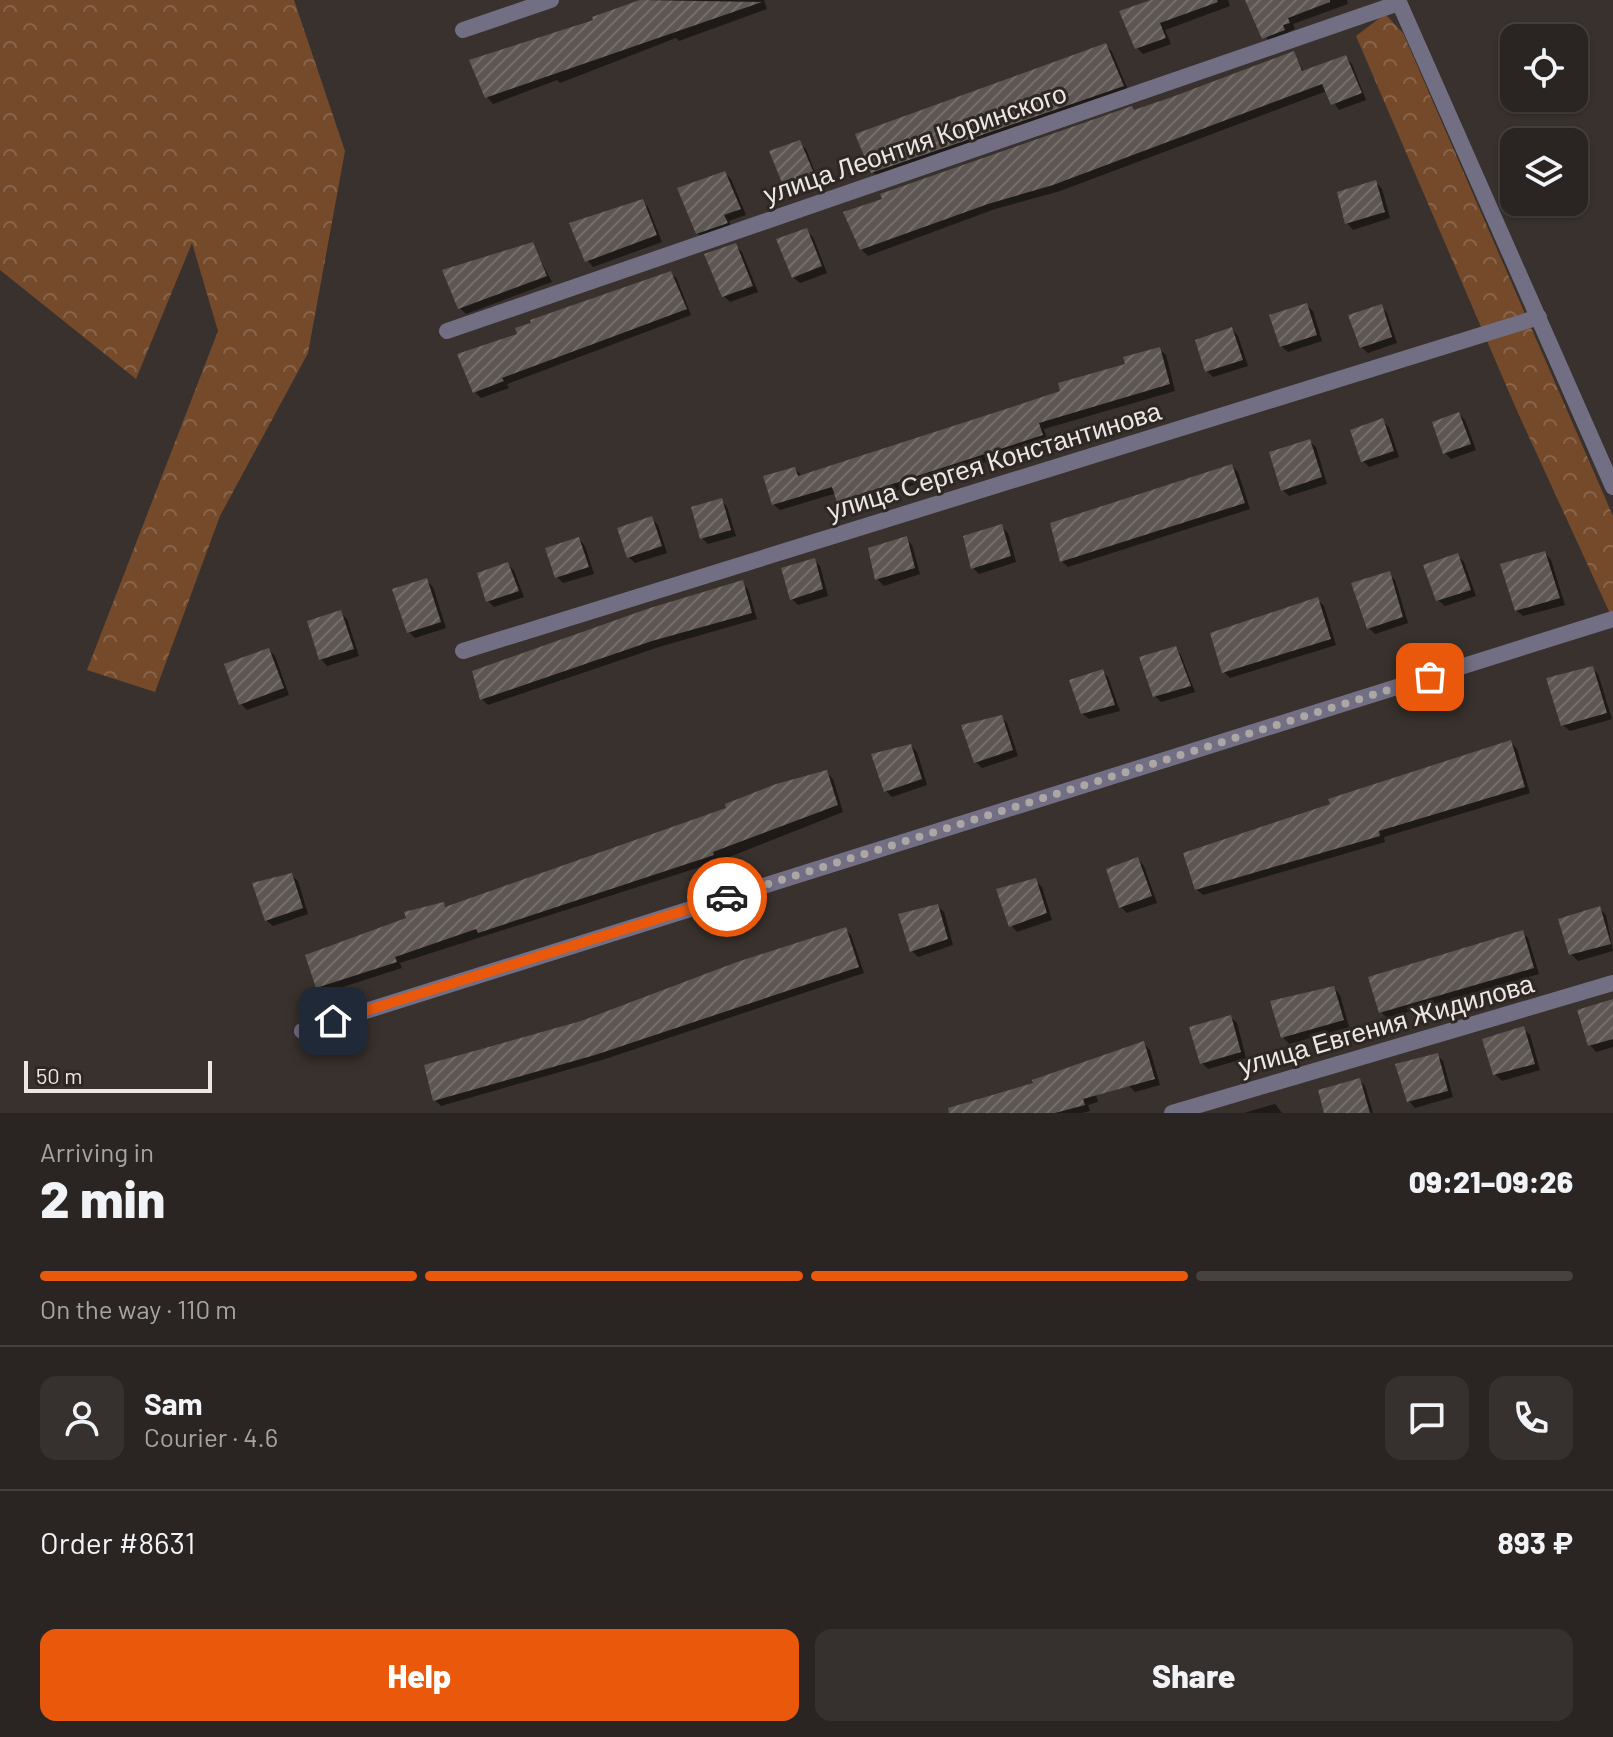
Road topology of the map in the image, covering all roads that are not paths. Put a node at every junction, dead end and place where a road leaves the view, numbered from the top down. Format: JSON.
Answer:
{"nodes":[{"id":1,"x":551,"y":0,"type":"edge"},
{"id":2,"x":1399,"y":1,"type":"edge"},
{"id":3,"x":463,"y":30,"type":"dead end"},
{"id":4,"x":1539,"y":317,"type":"junction"},
{"id":5,"x":447,"y":331,"type":"dead end"},
{"id":6,"x":1613,"y":487,"type":"edge"},
{"id":7,"x":1613,"y":619,"type":"edge"},
{"id":8,"x":463,"y":651,"type":"dead end"},
{"id":9,"x":1613,"y":983,"type":"edge"},
{"id":10,"x":302,"y":1031,"type":"dead end"},
{"id":11,"x":1172,"y":1113,"type":"edge"}],
"edges":[{"from":1,"to":3,"type":"street"},
{"from":2,"to":4,"type":"street"},
{"from":2,"to":5,"type":"street","name":"улица Леонтия Коринского"},
{"from":4,"to":6,"type":"street"},
{"from":4,"to":8,"type":"street","name":"улица Сергея Константинова"},
{"from":7,"to":10,"type":"street"},
{"from":9,"to":11,"type":"street","name":"улица Евгения Жидилова"}]}
